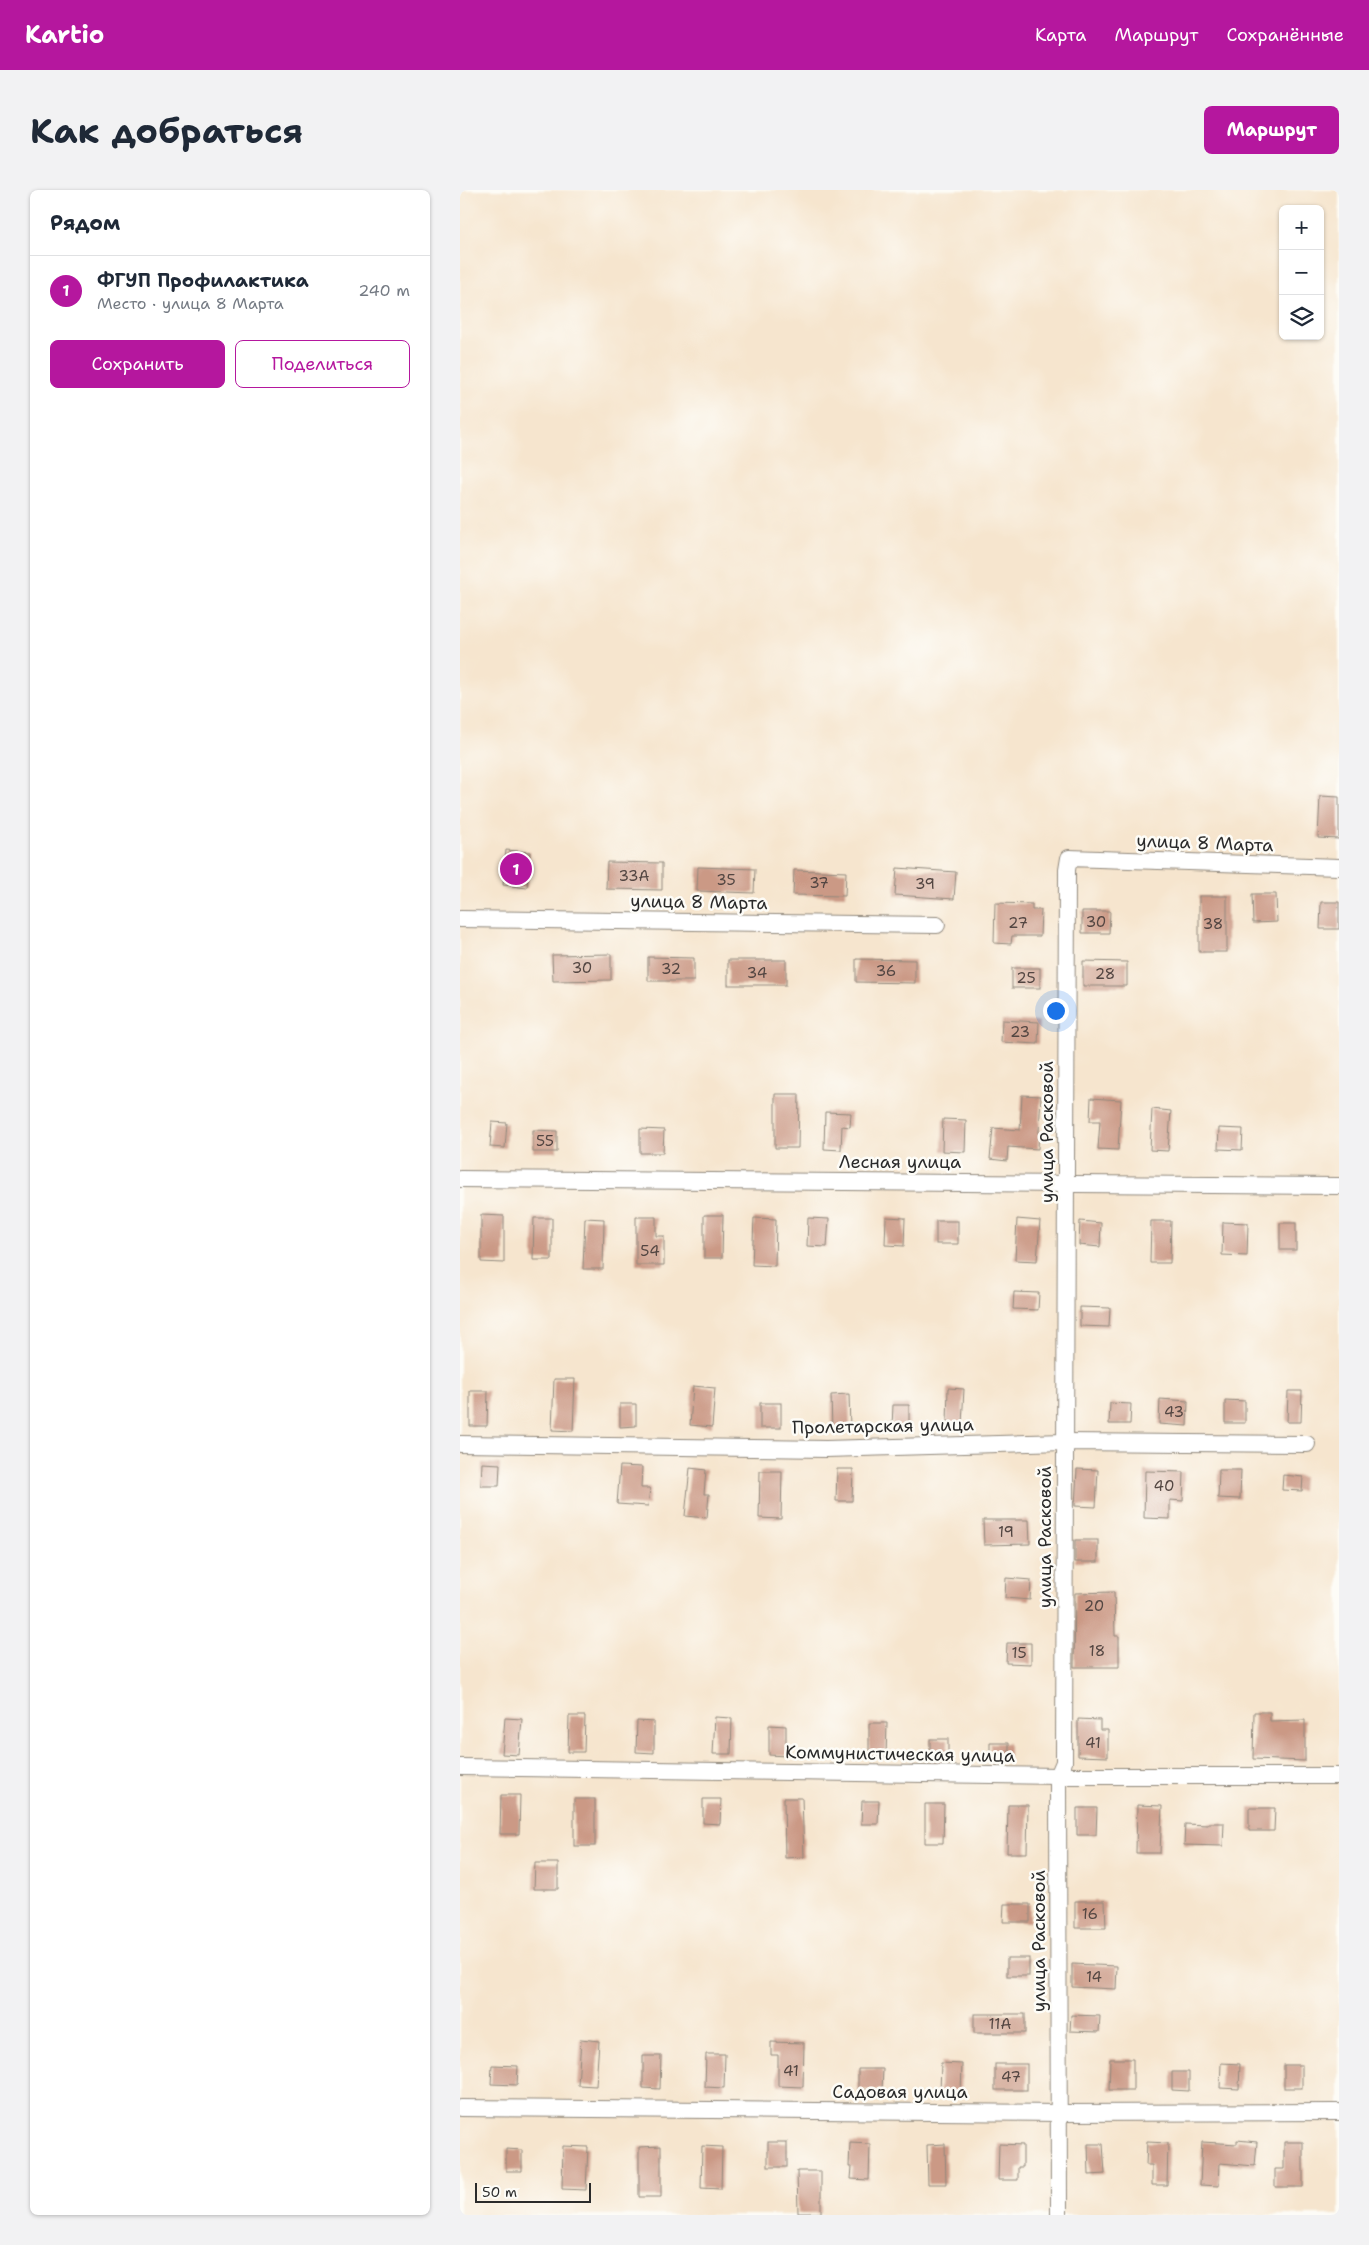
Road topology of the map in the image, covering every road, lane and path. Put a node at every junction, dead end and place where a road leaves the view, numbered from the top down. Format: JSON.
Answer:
{"nodes":[{"id":1,"x":1069,"y":858,"type":"joint"},
{"id":2,"x":1339,"y":867,"type":"edge"},
{"id":3,"x":460,"y":919,"type":"edge"},
{"id":4,"x":937,"y":925,"type":"dead end"},
{"id":5,"x":460,"y":1180,"type":"edge"},
{"id":6,"x":1067,"y":1183,"type":"junction"},
{"id":7,"x":1339,"y":1186,"type":"edge"},
{"id":8,"x":1065,"y":1442,"type":"junction"},
{"id":9,"x":460,"y":1444,"type":"edge"},
{"id":10,"x":1307,"y":1444,"type":"dead end"},
{"id":11,"x":460,"y":1767,"type":"edge"},
{"id":12,"x":1058,"y":1776,"type":"junction"},
{"id":13,"x":1339,"y":1776,"type":"edge"},
{"id":14,"x":460,"y":2108,"type":"edge"},
{"id":15,"x":1339,"y":2112,"type":"edge"},
{"id":16,"x":1060,"y":2113,"type":"junction"},
{"id":17,"x":1058,"y":2215,"type":"edge"}],
"edges":[{"from":1,"to":2,"type":"street","name":"улица 8 Марта"},
{"from":1,"to":6,"type":"street","name":"улица Расковой"},
{"from":3,"to":4,"type":"street","name":"улица 8 Марта"},
{"from":5,"to":6,"type":"street","name":"Лесная улица"},
{"from":6,"to":7,"type":"street","name":"Лесная улица"},
{"from":6,"to":8,"type":"street","name":"улица Расковой"},
{"from":8,"to":9,"type":"street","name":"Пролетарская улица"},
{"from":8,"to":10,"type":"street","name":"Пролетарская улица"},
{"from":8,"to":12,"type":"street","name":"улица Расковой"},
{"from":11,"to":12,"type":"street","name":"Коммунистическая улица"},
{"from":12,"to":13,"type":"street","name":"Коммунистическая улица"},
{"from":12,"to":16,"type":"street","name":"улица Расковой"},
{"from":14,"to":16,"type":"street","name":"Садовая улица"},
{"from":15,"to":16,"type":"street","name":"Садовая улица"},
{"from":16,"to":17,"type":"street","name":"улица Расковой"}]}
